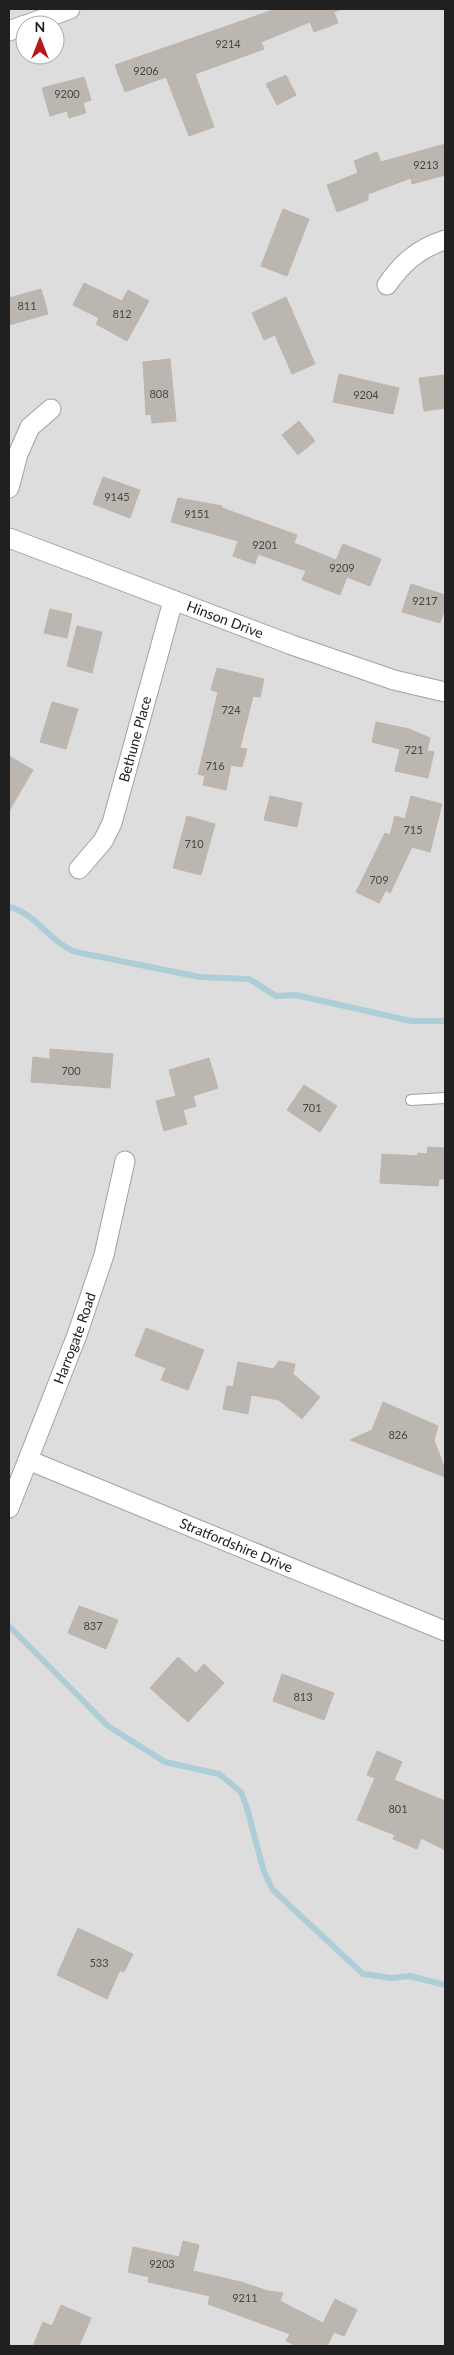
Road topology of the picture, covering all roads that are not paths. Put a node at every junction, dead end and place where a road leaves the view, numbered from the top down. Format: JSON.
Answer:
{"nodes":[{"id":1,"x":70,"y":9,"type":"edge"},
{"id":2,"x":54,"y":15,"type":"edge"},
{"id":3,"x":445,"y":240,"type":"edge"},
{"id":4,"x":387,"y":285,"type":"dead end"},
{"id":5,"x":51,"y":409,"type":"dead end"},
{"id":6,"x":9,"y":488,"type":"edge"},
{"id":7,"x":9,"y":538,"type":"edge"},
{"id":8,"x":173,"y":601,"type":"junction"},
{"id":9,"x":445,"y":692,"type":"edge"},
{"id":10,"x":79,"y":869,"type":"dead end"},
{"id":11,"x":445,"y":1098,"type":"edge"},
{"id":12,"x":411,"y":1100,"type":"dead end"},
{"id":13,"x":125,"y":1162,"type":"dead end"},
{"id":14,"x":28,"y":1460,"type":"junction"},
{"id":15,"x":9,"y":1508,"type":"edge"},
{"id":16,"x":445,"y":1631,"type":"edge"}],
"edges":[{"from":1,"to":2,"type":"street"},
{"from":3,"to":4,"type":"street"},
{"from":5,"to":6,"type":"street"},
{"from":7,"to":8,"type":"street","name":"Hinson Drive"},
{"from":8,"to":9,"type":"street","name":"Hinson Drive"},
{"from":8,"to":10,"type":"street","name":"Bethune Place"},
{"from":11,"to":12,"type":"lane"},
{"from":13,"to":14,"type":"street","name":"Harrogate Road"},
{"from":14,"to":15,"type":"street","name":"Harrogate Road"},
{"from":14,"to":16,"type":"street","name":"Stratfordshire Drive"}]}
